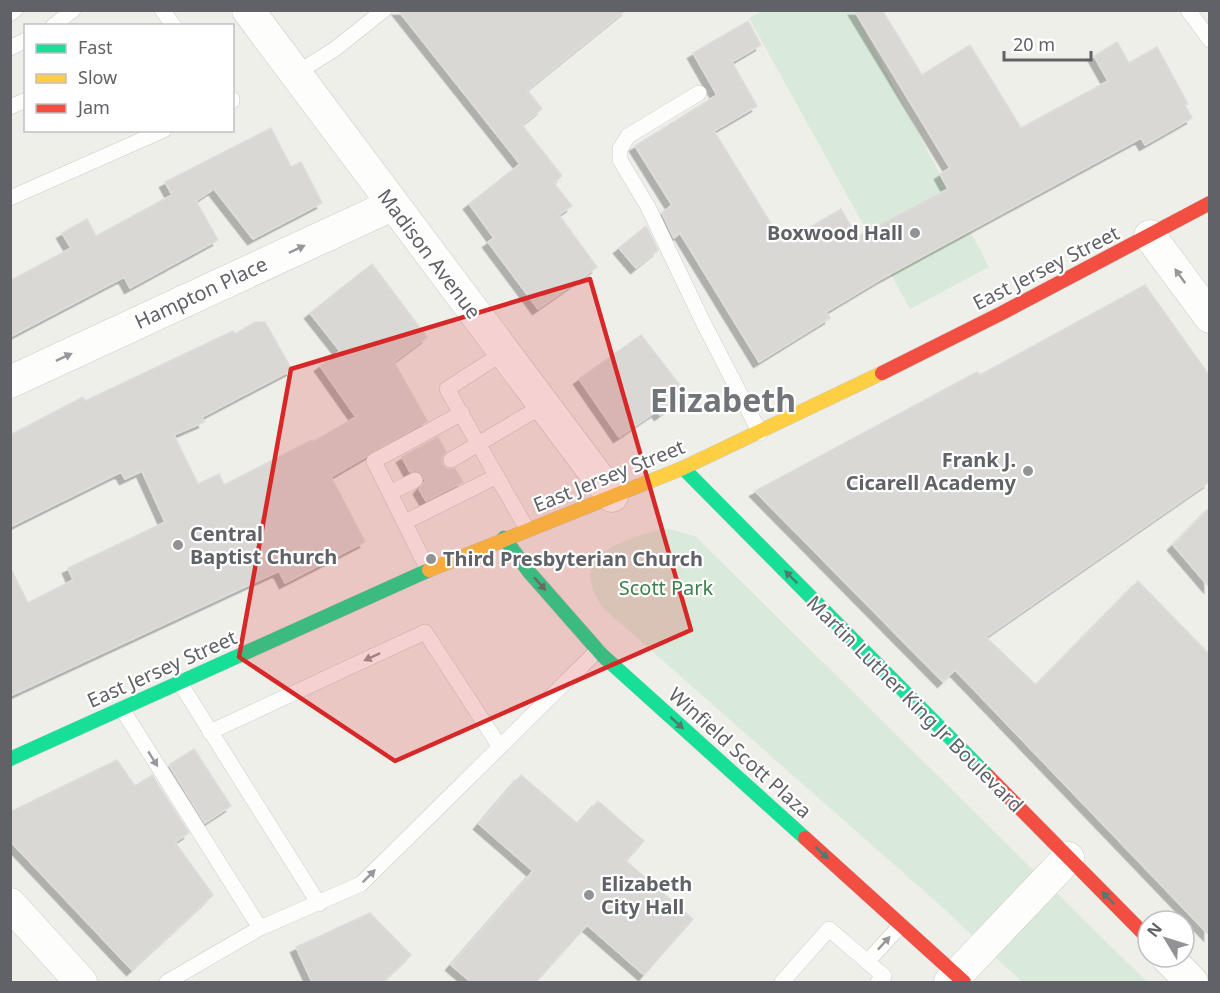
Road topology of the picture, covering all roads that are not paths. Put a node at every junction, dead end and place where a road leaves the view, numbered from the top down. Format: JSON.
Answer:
{"nodes":[{"id":1,"x":15,"y":10,"type":"edge"},
{"id":2,"x":73,"y":10,"type":"edge"},
{"id":3,"x":162,"y":10,"type":"edge"},
{"id":4,"x":248,"y":10,"type":"edge"},
{"id":5,"x":384,"y":10,"type":"edge"},
{"id":6,"x":1188,"y":10,"type":"edge"},
{"id":7,"x":10,"y":14,"type":"edge"},
{"id":8,"x":56,"y":24,"type":"edge"},
{"id":9,"x":172,"y":24,"type":"edge"},
{"id":10,"x":1209,"y":40,"type":"edge"},
{"id":11,"x":24,"y":41,"type":"edge"},
{"id":12,"x":10,"y":48,"type":"edge"},
{"id":13,"x":295,"y":74,"type":"junction"},
{"id":14,"x":699,"y":93,"type":"dead end"},
{"id":15,"x":24,"y":101,"type":"edge"},
{"id":16,"x":10,"y":107,"type":"edge"},
{"id":17,"x":159,"y":132,"type":"edge"},
{"id":18,"x":10,"y":198,"type":"edge"},
{"id":19,"x":1209,"y":203,"type":"edge"},
{"id":20,"x":392,"y":205,"type":"junction"},
{"id":21,"x":1150,"y":236,"type":"junction"},
{"id":22,"x":1209,"y":317,"type":"edge"},
{"id":23,"x":503,"y":353,"type":"junction"},
{"id":24,"x":10,"y":382,"type":"edge"},
{"id":25,"x":544,"y":405,"type":"junction"},
{"id":26,"x":462,"y":413,"type":"junction"},
{"id":27,"x":760,"y":433,"type":"junction"},
{"id":28,"x":479,"y":444,"type":"junction"},
{"id":29,"x":451,"y":460,"type":"dead end"},
{"id":30,"x":683,"y":468,"type":"junction"},
{"id":31,"x":497,"y":476,"type":"junction"},
{"id":32,"x":415,"y":480,"type":"dead end"},
{"id":33,"x":390,"y":493,"type":"junction"},
{"id":34,"x":612,"y":496,"type":"junction"},
{"id":35,"x":405,"y":522,"type":"junction"},
{"id":36,"x":527,"y":529,"type":"junction"},
{"id":37,"x":504,"y":538,"type":"junction"},
{"id":38,"x":428,"y":570,"type":"junction"},
{"id":39,"x":598,"y":650,"type":"junction"},
{"id":40,"x":180,"y":683,"type":"junction"},
{"id":41,"x":122,"y":709,"type":"junction"},
{"id":42,"x":210,"y":732,"type":"junction"},
{"id":43,"x":500,"y":747,"type":"junction"},
{"id":44,"x":10,"y":759,"type":"edge"},
{"id":45,"x":1068,"y":858,"type":"junction"},
{"id":46,"x":10,"y":904,"type":"edge"},
{"id":47,"x":319,"y":904,"type":"junction"},
{"id":48,"x":901,"y":925,"type":"junction"},
{"id":49,"x":1136,"y":926,"type":"edge"},
{"id":50,"x":260,"y":928,"type":"junction"},
{"id":51,"x":867,"y":962,"type":"junction"},
{"id":52,"x":1179,"y":969,"type":"edge"},
{"id":53,"x":957,"y":980,"type":"edge"},
{"id":54,"x":81,"y":982,"type":"edge"},
{"id":55,"x":167,"y":982,"type":"edge"},
{"id":56,"x":782,"y":982,"type":"edge"},
{"id":57,"x":878,"y":982,"type":"edge"},
{"id":58,"x":1192,"y":982,"type":"edge"}],
"edges":[{"from":1,"to":7,"type":"lane"},
{"from":2,"to":8,"type":"lane"},
{"from":3,"to":9,"type":"lane"},
{"from":4,"to":13,"type":"street","name":"Madison Avenue"},
{"from":5,"to":13,"type":"lane"},
{"from":6,"to":10,"type":"lane"},
{"from":11,"to":12,"type":"lane"},
{"from":13,"to":20,"type":"street","name":"Madison Avenue"},
{"from":14,"to":27,"type":"lane"},
{"from":15,"to":16,"type":"lane"},
{"from":17,"to":18,"type":"lane"},
{"from":19,"to":21,"type":"street","name":"East Jersey Street"},
{"from":20,"to":23,"type":"street","name":"Madison Avenue"},
{"from":24,"to":20,"type":"street","name":"Hampton Place","one_way":true},
{"from":22,"to":21,"type":"street","one_way":true},
{"from":21,"to":27,"type":"street","name":"East Jersey Street"},
{"from":23,"to":25,"type":"street","name":"Madison Avenue"},
{"from":23,"to":26,"type":"lane"},
{"from":25,"to":28,"type":"lane"},
{"from":25,"to":34,"type":"street","name":"Madison Avenue"},
{"from":26,"to":28,"type":"lane"},
{"from":26,"to":33,"type":"lane"},
{"from":27,"to":30,"type":"street","name":"East Jersey Street"},
{"from":28,"to":29,"type":"lane"},
{"from":28,"to":31,"type":"lane"},
{"from":30,"to":34,"type":"street","name":"East Jersey Street"},
{"from":45,"to":30,"type":"street","name":"Martin Luther King Jr Boulevard","one_way":true},
{"from":31,"to":35,"type":"lane"},
{"from":31,"to":36,"type":"lane"},
{"from":32,"to":33,"type":"lane"},
{"from":33,"to":35,"type":"lane"},
{"from":34,"to":36,"type":"street","name":"East Jersey Street"},
{"from":35,"to":38,"type":"lane"},
{"from":36,"to":37,"type":"street","name":"East Jersey Street"},
{"from":37,"to":38,"type":"street","name":"East Jersey Street"},
{"from":37,"to":39,"type":"street","name":"Winfield Scott Plaza","one_way":true},
{"from":38,"to":40,"type":"street","name":"East Jersey Street"},
{"from":39,"to":43,"type":"lane"},
{"from":39,"to":48,"type":"street","name":"Winfield Scott Plaza","one_way":true},
{"from":40,"to":41,"type":"street","name":"East Jersey Street"},
{"from":40,"to":42,"type":"lane"},
{"from":41,"to":44,"type":"street","name":"East Jersey Street"},
{"from":41,"to":50,"type":"lane","one_way":true},
{"from":43,"to":42,"type":"lane","one_way":true},
{"from":42,"to":47,"type":"lane"},
{"from":47,"to":43,"type":"lane","one_way":true},
{"from":49,"to":45,"type":"street","name":"Martin Luther King Jr Boulevard","one_way":true},
{"from":45,"to":53,"type":"street"},
{"from":46,"to":54,"type":"street"},
{"from":47,"to":50,"type":"lane"},
{"from":51,"to":48,"type":"lane","one_way":true},
{"from":48,"to":53,"type":"street","name":"Winfield Scott Plaza"},
{"from":50,"to":55,"type":"lane"},
{"from":51,"to":56,"type":"lane"},
{"from":51,"to":57,"type":"lane"},
{"from":52,"to":58,"type":"street"}]}
